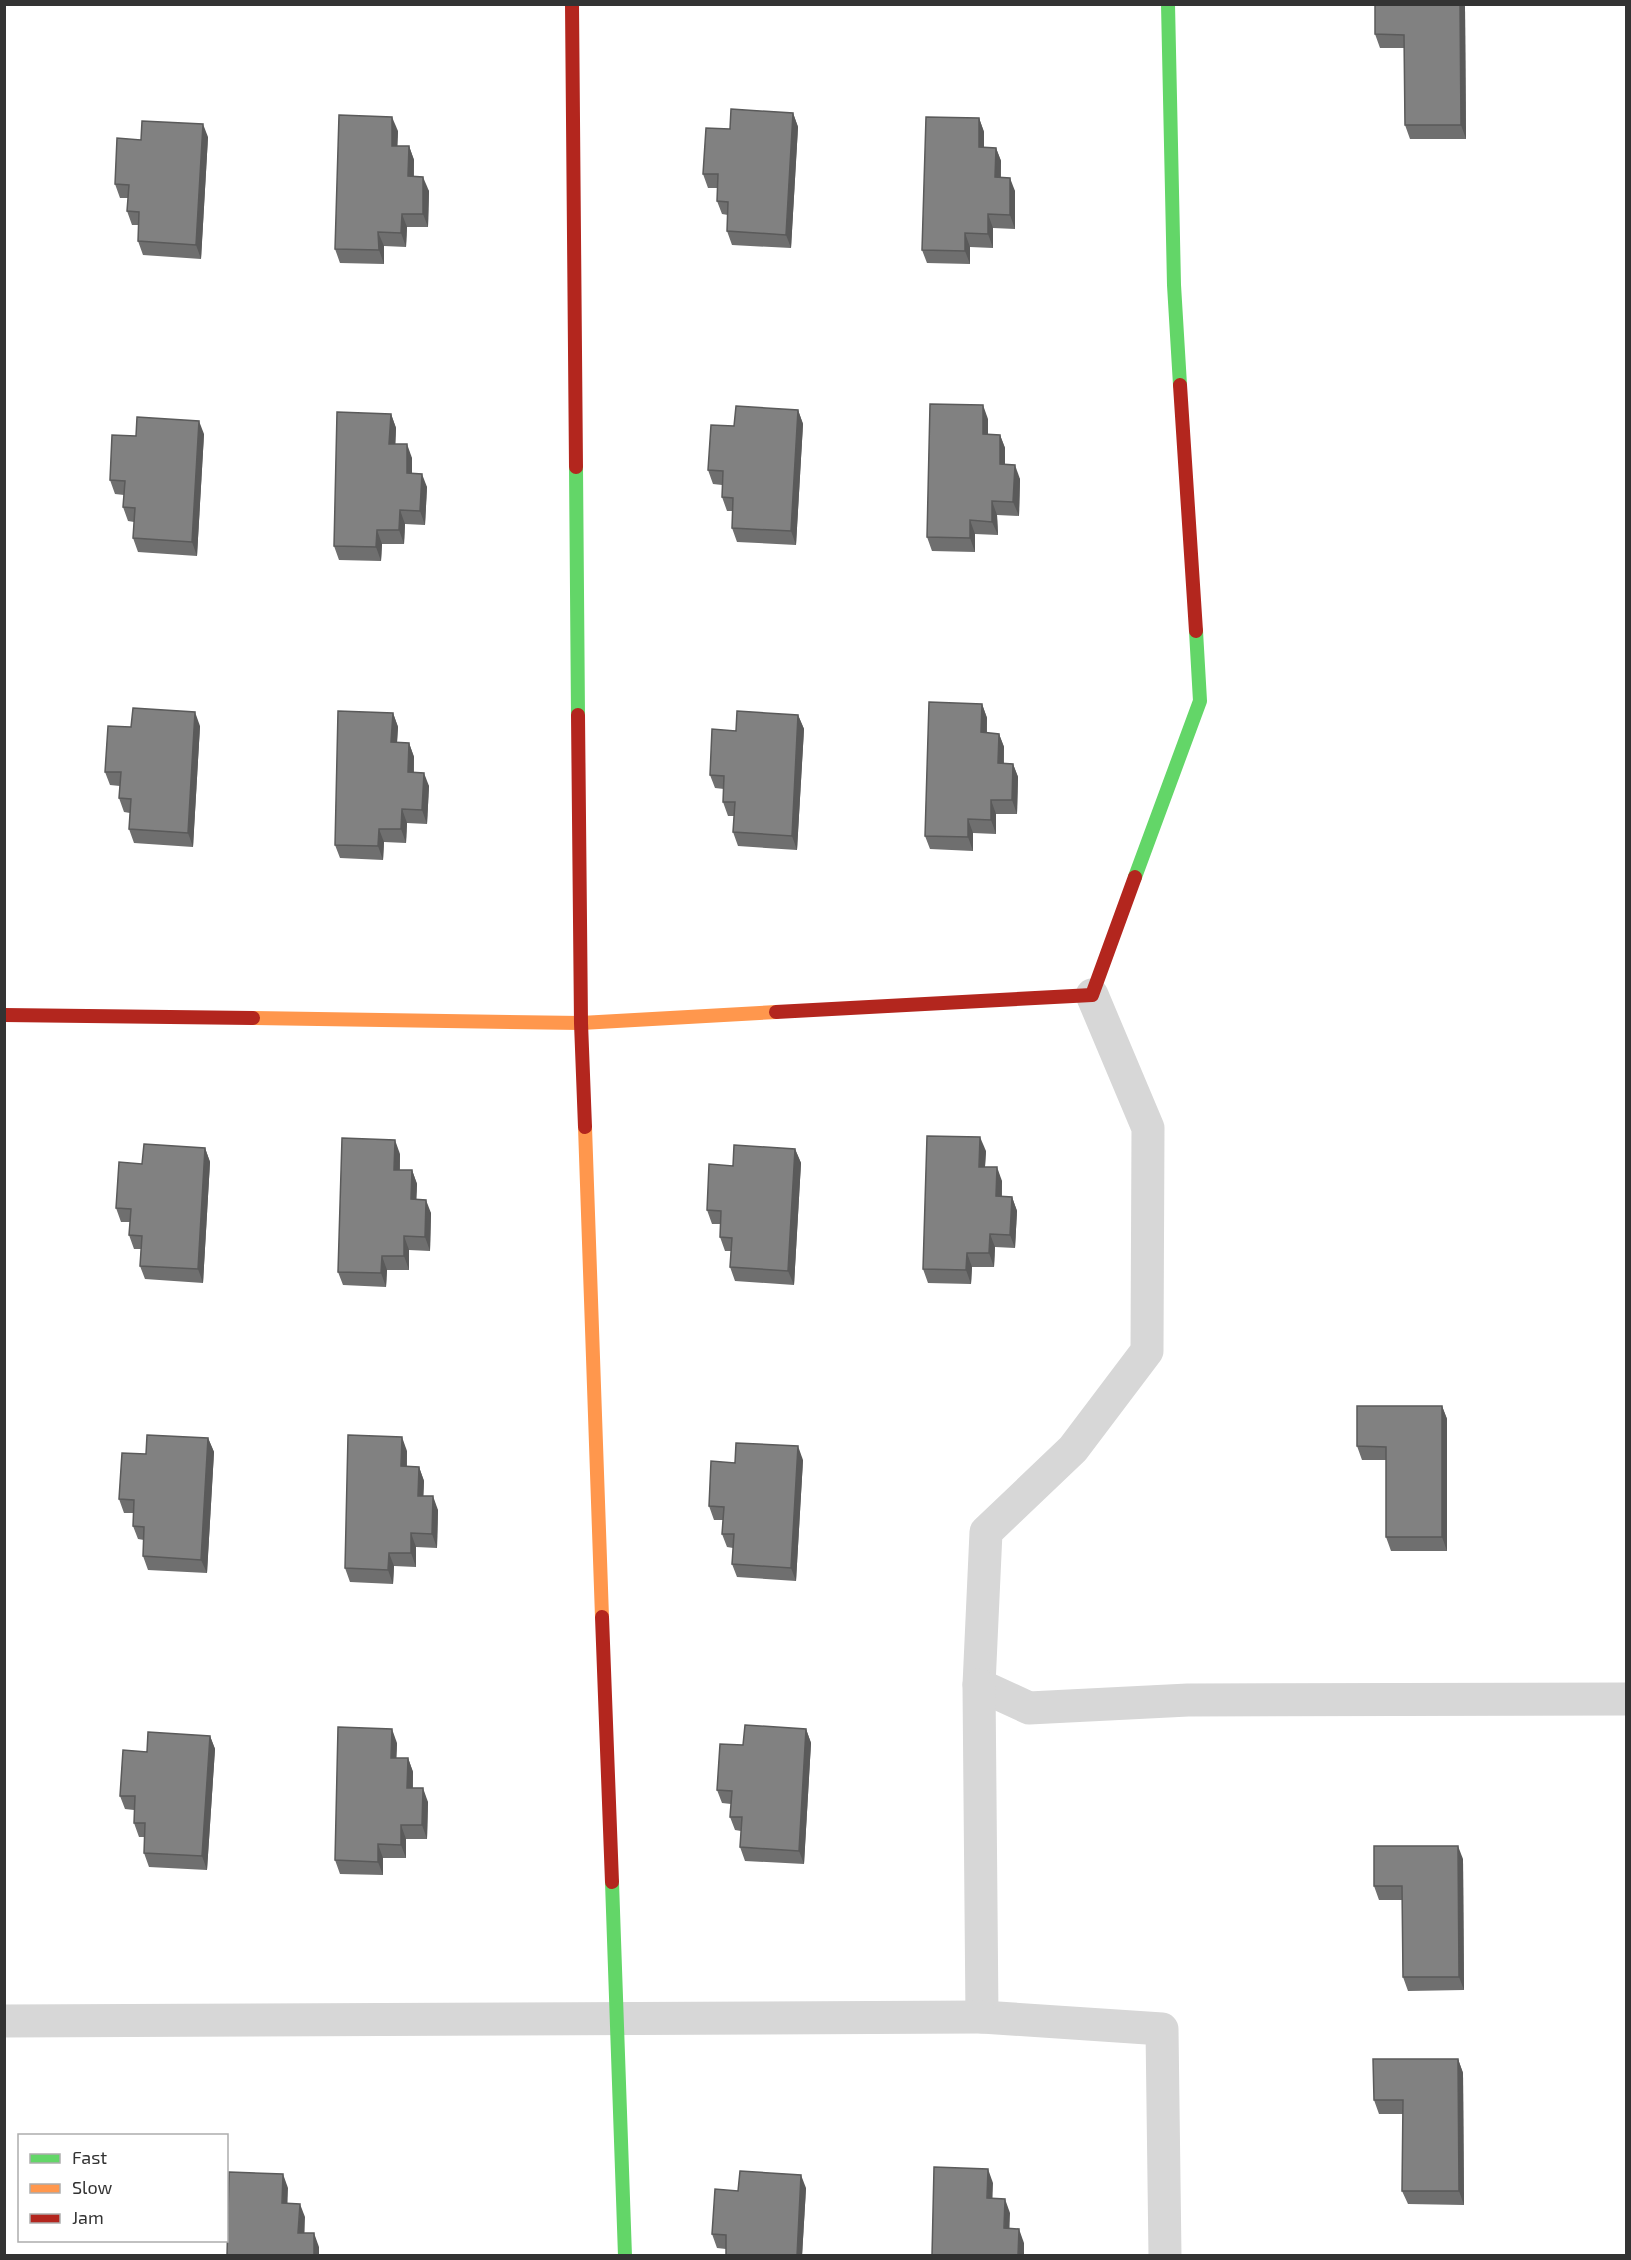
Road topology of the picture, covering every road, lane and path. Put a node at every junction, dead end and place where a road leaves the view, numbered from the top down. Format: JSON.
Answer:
{"nodes":[{"id":1,"x":572,"y":4,"type":"edge"},
{"id":2,"x":1168,"y":4,"type":"edge"},
{"id":3,"x":1092,"y":995,"type":"junction"},
{"id":4,"x":4,"y":1014,"type":"edge"},
{"id":5,"x":581,"y":1023,"type":"junction"},
{"id":6,"x":979,"y":1685,"type":"junction"},
{"id":7,"x":1626,"y":1699,"type":"edge"},
{"id":8,"x":982,"y":2017,"type":"junction"},
{"id":9,"x":617,"y":2018,"type":"junction"},
{"id":10,"x":4,"y":2021,"type":"edge"},
{"id":11,"x":625,"y":2256,"type":"edge"},
{"id":12,"x":1165,"y":2256,"type":"edge"}],
"edges":[{"from":1,"to":5,"type":"street"},
{"from":2,"to":3,"type":"street"},
{"from":3,"to":5,"type":"street"},
{"from":3,"to":6,"type":"street"},
{"from":4,"to":5,"type":"street"},
{"from":5,"to":9,"type":"street"},
{"from":6,"to":7,"type":"street"},
{"from":6,"to":8,"type":"street"},
{"from":8,"to":9,"type":"street"},
{"from":8,"to":12,"type":"street"},
{"from":9,"to":10,"type":"street"},
{"from":9,"to":11,"type":"street"}]}
